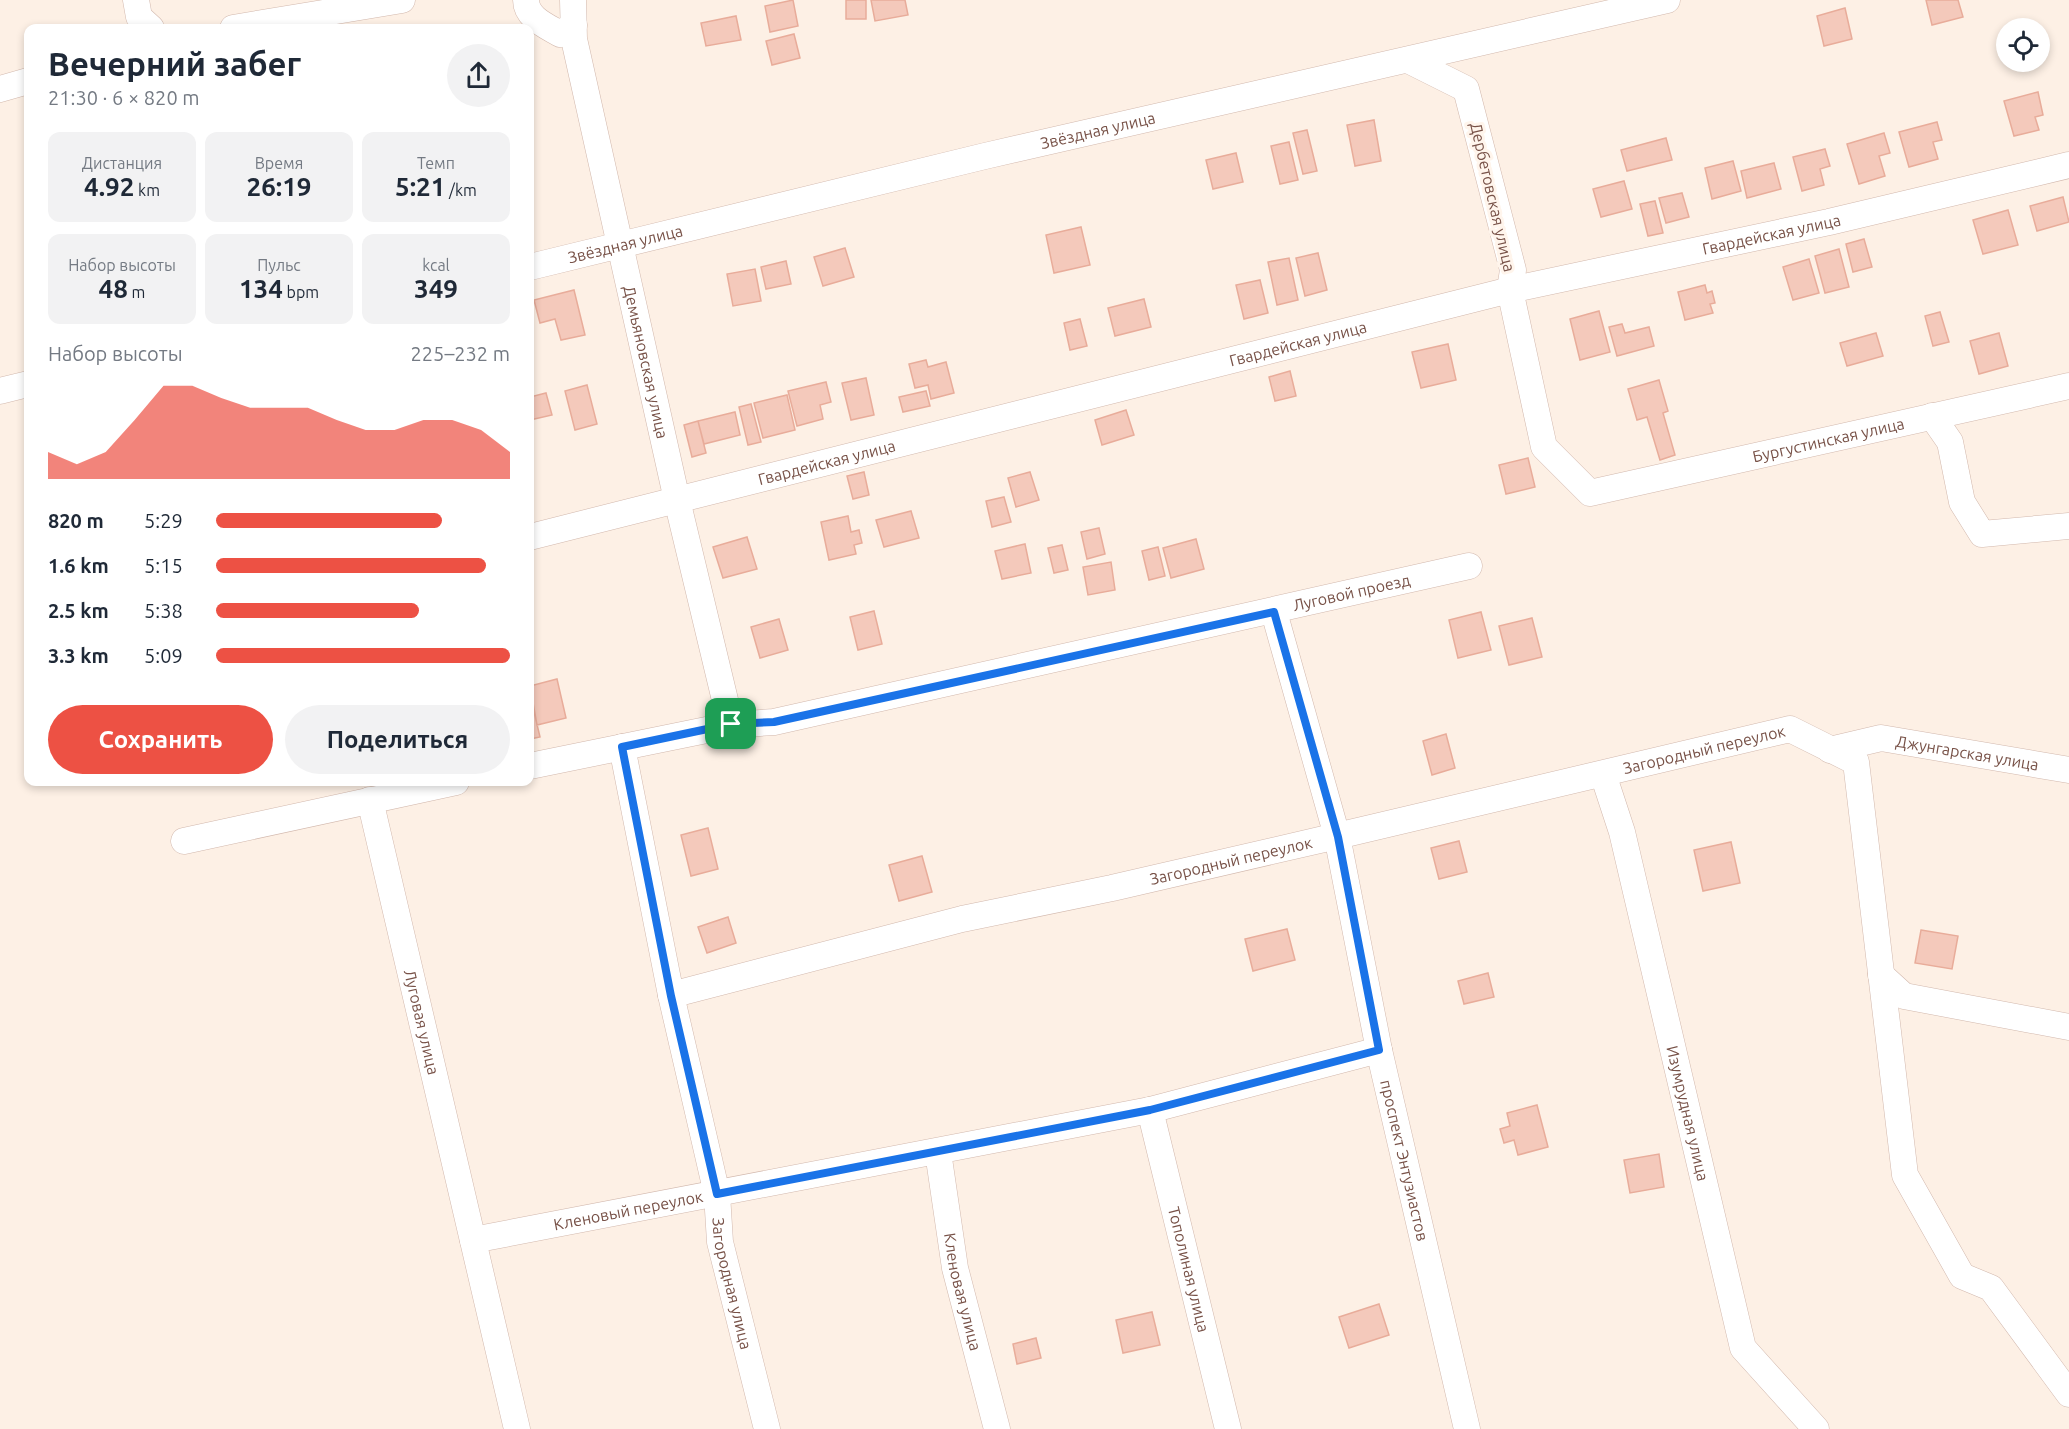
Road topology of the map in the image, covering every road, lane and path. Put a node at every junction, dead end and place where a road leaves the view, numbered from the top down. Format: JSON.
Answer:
{"nodes":[{"id":1,"x":136,"y":0,"type":"edge"},
{"id":2,"x":402,"y":0,"type":"edge"},
{"id":3,"x":526,"y":0,"type":"edge"},
{"id":4,"x":573,"y":0,"type":"edge"},
{"id":5,"x":1667,"y":0,"type":"edge"},
{"id":6,"x":147,"y":24,"type":"edge"},
{"id":7,"x":257,"y":24,"type":"edge"},
{"id":8,"x":574,"y":25,"type":"junction"},
{"id":9,"x":1408,"y":60,"type":"junction"},
{"id":10,"x":24,"y":82,"type":"edge"},
{"id":11,"x":0,"y":89,"type":"edge"},
{"id":12,"x":2069,"y":165,"type":"edge"},
{"id":13,"x":621,"y":247,"type":"junction"},
{"id":14,"x":534,"y":266,"type":"edge"},
{"id":15,"x":1510,"y":290,"type":"junction"},
{"id":16,"x":24,"y":385,"type":"edge"},
{"id":17,"x":2069,"y":386,"type":"edge"},
{"id":18,"x":0,"y":391,"type":"edge"},
{"id":19,"x":1932,"y":416,"type":"junction"},
{"id":20,"x":1590,"y":493,"type":"joint"},
{"id":21,"x":677,"y":500,"type":"junction"},
{"id":22,"x":2069,"y":526,"type":"edge"},
{"id":23,"x":534,"y":536,"type":"edge"},
{"id":24,"x":1469,"y":566,"type":"dead end"},
{"id":25,"x":1274,"y":612,"type":"junction"},
{"id":26,"x":731,"y":724,"type":"junction"},
{"id":27,"x":622,"y":747,"type":"junction"},
{"id":28,"x":1830,"y":750,"type":"junction"},
{"id":29,"x":534,"y":765,"type":"edge"},
{"id":30,"x":2069,"y":770,"type":"edge"},
{"id":31,"x":1603,"y":774,"type":"junction"},
{"id":32,"x":437,"y":786,"type":"edge"},
{"id":33,"x":370,"y":800,"type":"junction"},
{"id":34,"x":1338,"y":837,"type":"junction"},
{"id":35,"x":184,"y":841,"type":"dead end"},
{"id":36,"x":1881,"y":975,"type":"junction"},
{"id":37,"x":671,"y":996,"type":"junction"},
{"id":38,"x":2069,"y":1027,"type":"edge"},
{"id":39,"x":1379,"y":1050,"type":"junction"},
{"id":40,"x":1150,"y":1110,"type":"junction"},
{"id":41,"x":938,"y":1152,"type":"junction"},
{"id":42,"x":717,"y":1194,"type":"junction"},
{"id":43,"x":473,"y":1240,"type":"junction"},
{"id":44,"x":2069,"y":1394,"type":"edge"},
{"id":45,"x":517,"y":1429,"type":"edge"},
{"id":46,"x":767,"y":1429,"type":"edge"},
{"id":47,"x":997,"y":1429,"type":"edge"},
{"id":48,"x":1228,"y":1429,"type":"edge"},
{"id":49,"x":1467,"y":1429,"type":"edge"},
{"id":50,"x":1816,"y":1429,"type":"edge"}],
"edges":[{"from":1,"to":6,"type":"street"},
{"from":2,"to":7,"type":"street"},
{"from":3,"to":8,"type":"street"},
{"from":4,"to":8,"type":"street","name":"Демьяновская улица"},
{"from":5,"to":9,"type":"street","name":"Звёздная улица"},
{"from":8,"to":13,"type":"street","name":"Демьяновская улица"},
{"from":9,"to":13,"type":"street","name":"Звёздная улица"},
{"from":9,"to":15,"type":"street","name":"Дербетовская улица"},
{"from":10,"to":11,"type":"street"},
{"from":12,"to":15,"type":"street","name":"Гвардейская улица"},
{"from":13,"to":14,"type":"street","name":"Звёздная улица"},
{"from":13,"to":21,"type":"street","name":"Демьяновская улица"},
{"from":15,"to":20,"type":"street","name":"Дербетовская улица"},
{"from":15,"to":21,"type":"street","name":"Гвардейская улица"},
{"from":16,"to":18,"type":"street"},
{"from":17,"to":19,"type":"street","name":"Бургустинская улица"},
{"from":19,"to":20,"type":"street","name":"Бургустинская улица"},
{"from":19,"to":22,"type":"street"},
{"from":21,"to":23,"type":"street","name":"Гвардейская улица"},
{"from":21,"to":26,"type":"street","name":"Демьяновская улица"},
{"from":24,"to":25,"type":"street","name":"Луговой проезд"},
{"from":25,"to":26,"type":"street","name":"Луговой проезд"},
{"from":25,"to":34,"type":"street","name":"проспект Энтузиастов"},
{"from":26,"to":27,"type":"street","name":"Луговой проезд"},
{"from":27,"to":29,"type":"street","name":"Луговой проезд"},
{"from":27,"to":37,"type":"street","name":"Загородная улица"},
{"from":28,"to":30,"type":"street","name":"Джунгарская улица"},
{"from":28,"to":31,"type":"street","name":"Загородный переулок"},
{"from":28,"to":36,"type":"street","name":"Загородный переулок"},
{"from":31,"to":34,"type":"street","name":"Загородный переулок"},
{"from":31,"to":50,"type":"street","name":"Изумрудная улица"},
{"from":32,"to":33,"type":"street"},
{"from":33,"to":35,"type":"street"},
{"from":33,"to":43,"type":"street","name":"Луговая улица"},
{"from":34,"to":37,"type":"street","name":"Загородный переулок"},
{"from":34,"to":39,"type":"street","name":"проспект Энтузиастов"},
{"from":36,"to":38,"type":"street"},
{"from":36,"to":44,"type":"street"},
{"from":37,"to":42,"type":"street","name":"Загородная улица"},
{"from":39,"to":40,"type":"street","name":"Кленовый переулок"},
{"from":39,"to":49,"type":"street","name":"проспект Энтузиастов"},
{"from":40,"to":41,"type":"street","name":"Кленовый переулок"},
{"from":40,"to":48,"type":"street","name":"Тополиная улица"},
{"from":41,"to":42,"type":"street","name":"Кленовый переулок"},
{"from":41,"to":47,"type":"street","name":"Кленовая улица"},
{"from":42,"to":43,"type":"street","name":"Кленовый переулок"},
{"from":42,"to":46,"type":"street","name":"Загородная улица"},
{"from":43,"to":45,"type":"street","name":"Луговая улица"}]}
